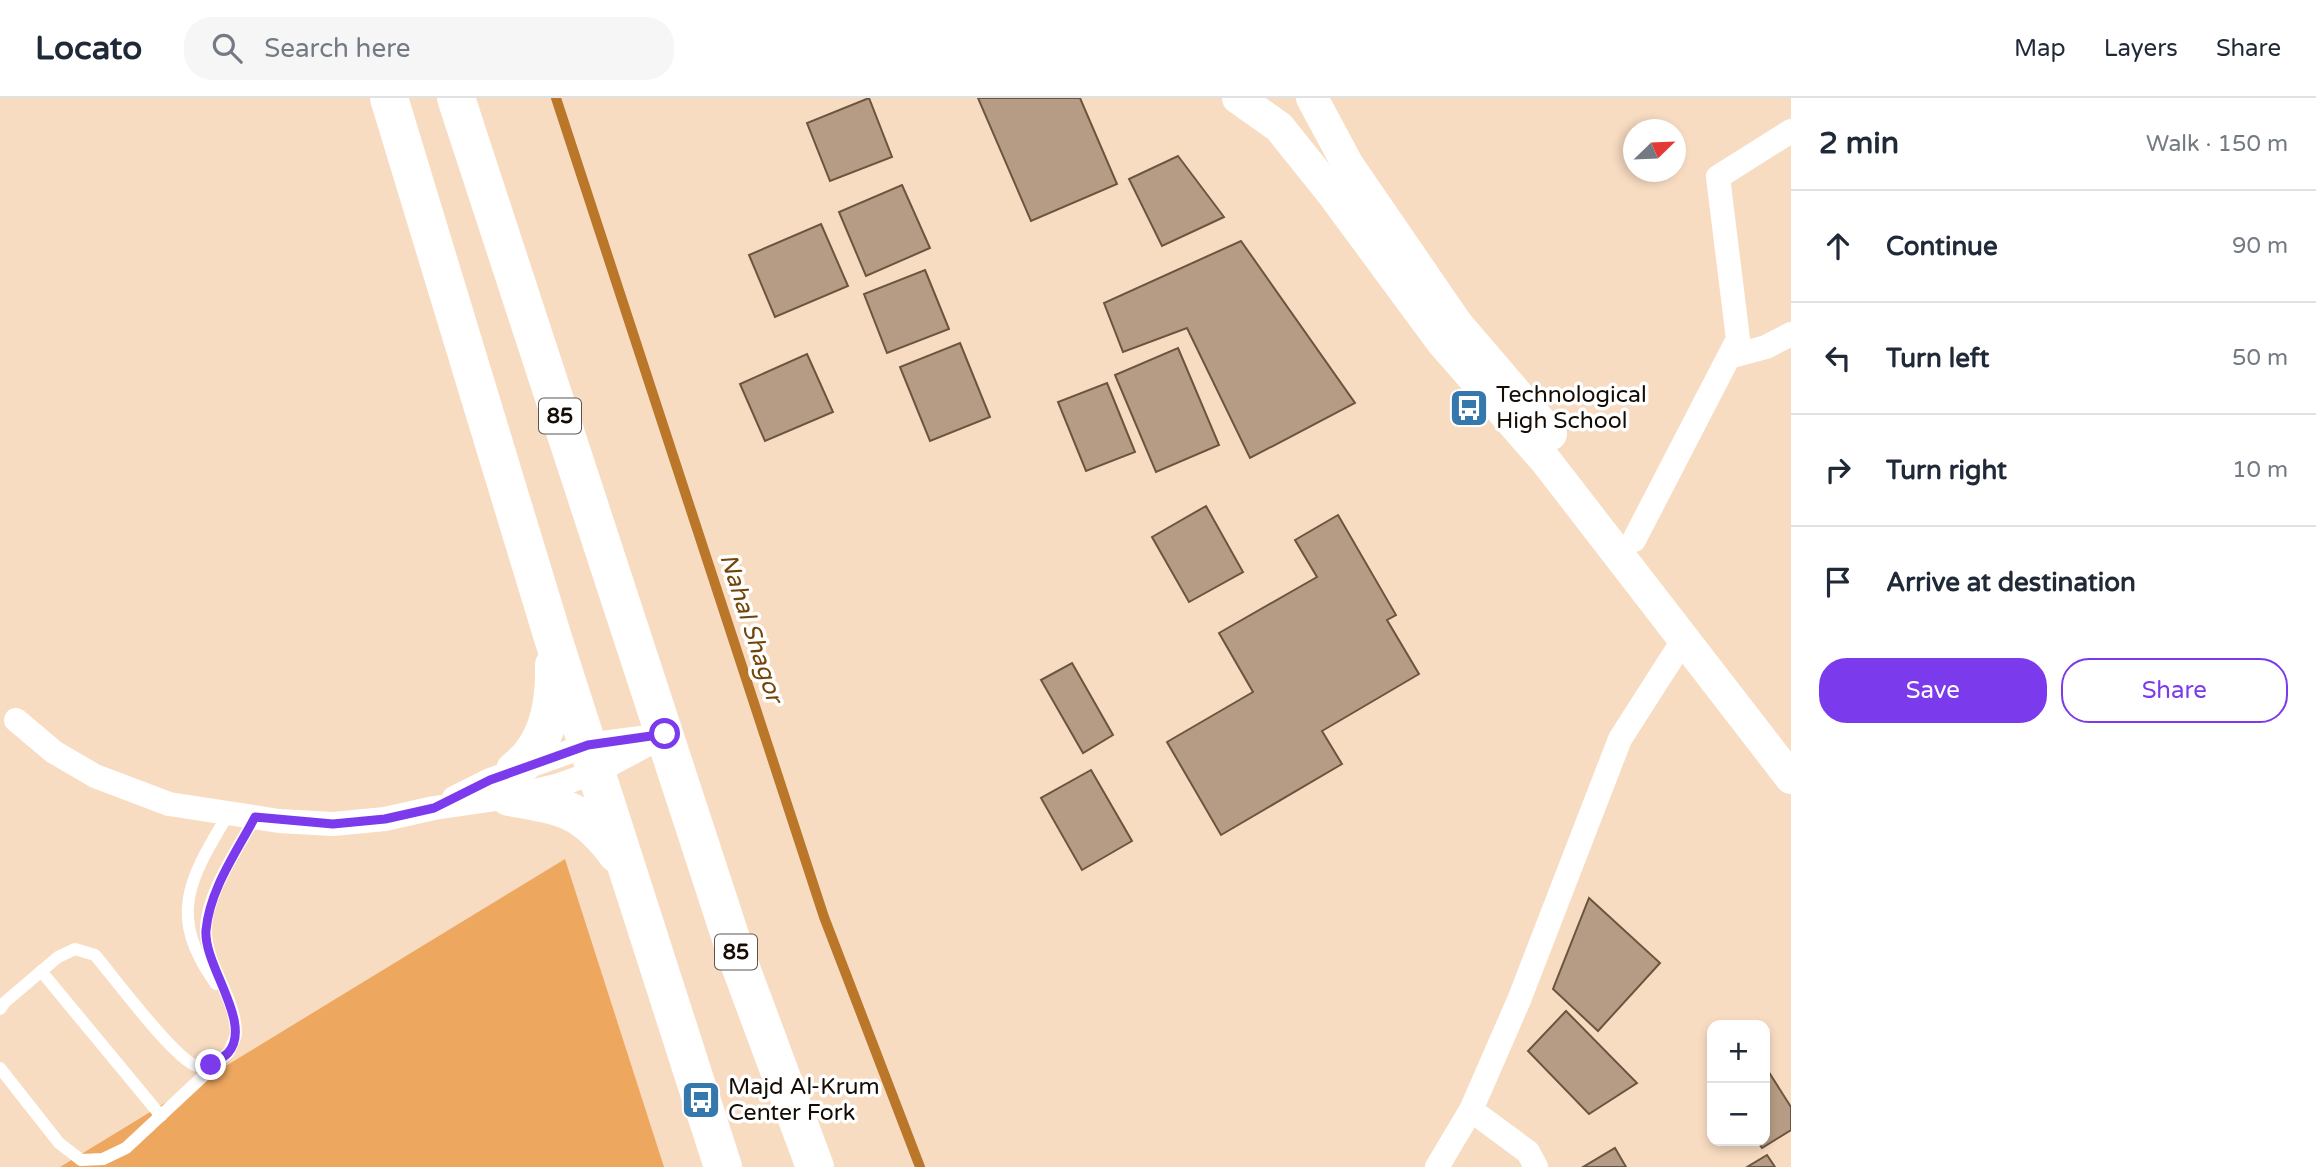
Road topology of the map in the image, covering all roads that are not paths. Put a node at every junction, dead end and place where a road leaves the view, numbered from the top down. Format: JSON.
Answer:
{"nodes":[{"id":1,"x":389,"y":98,"type":"edge"},
{"id":2,"x":456,"y":98,"type":"edge"},
{"id":3,"x":1238,"y":98,"type":"edge"},
{"id":4,"x":1312,"y":98,"type":"edge"},
{"id":5,"x":1791,"y":131,"type":"edge"},
{"id":6,"x":1791,"y":334,"type":"edge"},
{"id":7,"x":1728,"y":357,"type":"junction"},
{"id":8,"x":1634,"y":540,"type":"junction"},
{"id":9,"x":553,"y":638,"type":"junction"},
{"id":10,"x":1684,"y":639,"type":"junction"},
{"id":11,"x":16,"y":720,"type":"dead end"},
{"id":12,"x":665,"y":734,"type":"junction"},
{"id":13,"x":1791,"y":745,"type":"edge"},
{"id":14,"x":592,"y":758,"type":"junction"},
{"id":15,"x":1791,"y":778,"type":"edge"},
{"id":16,"x":512,"y":784,"type":"junction"},
{"id":17,"x":229,"y":813,"type":"junction"},
{"id":18,"x":255,"y":817,"type":"junction"},
{"id":19,"x":626,"y":866,"type":"junction"},
{"id":20,"x":41,"y":971,"type":"junction"},
{"id":21,"x":229,"y":1003,"type":"junction"},
{"id":22,"x":0,"y":1009,"type":"edge"},
{"id":23,"x":229,"y":1052,"type":"junction"},
{"id":24,"x":0,"y":1068,"type":"edge"},
{"id":25,"x":1471,"y":1110,"type":"junction"},
{"id":26,"x":161,"y":1115,"type":"junction"},
{"id":27,"x":723,"y":1167,"type":"edge"},
{"id":28,"x":815,"y":1167,"type":"edge"},
{"id":29,"x":1437,"y":1167,"type":"edge"},
{"id":30,"x":1536,"y":1167,"type":"edge"}],
"edges":[{"from":1,"to":9,"type":"highway"},
{"from":2,"to":12,"type":"highway","number":"85"},
{"from":3,"to":10,"type":"street"},
{"from":4,"to":8,"type":"street"},
{"from":5,"to":7,"type":"street"},
{"from":6,"to":7,"type":"street"},
{"from":7,"to":8,"type":"street"},
{"from":8,"to":13,"type":"street"},
{"from":9,"to":14,"type":"highway"},
{"from":9,"to":16,"type":"highway"},
{"from":10,"to":15,"type":"street"},
{"from":10,"to":25,"type":"street"},
{"from":11,"to":17,"type":"street"},
{"from":12,"to":14,"type":"street"},
{"from":12,"to":28,"type":"highway","number":"85"},
{"from":14,"to":16,"type":"street"},
{"from":14,"to":19,"type":"highway"},
{"from":16,"to":18,"type":"street"},
{"from":16,"to":19,"type":"highway"},
{"from":17,"to":18,"type":"street"},
{"from":17,"to":21,"type":"lane"},
{"from":18,"to":21,"type":"lane"},
{"from":19,"to":27,"type":"highway"},
{"from":20,"to":22,"type":"lane"},
{"from":20,"to":23,"type":"lane"},
{"from":20,"to":26,"type":"lane"},
{"from":21,"to":23,"type":"lane"},
{"from":23,"to":26,"type":"lane"},
{"from":24,"to":26,"type":"lane"},
{"from":25,"to":29,"type":"street"},
{"from":25,"to":30,"type":"street"}]}
